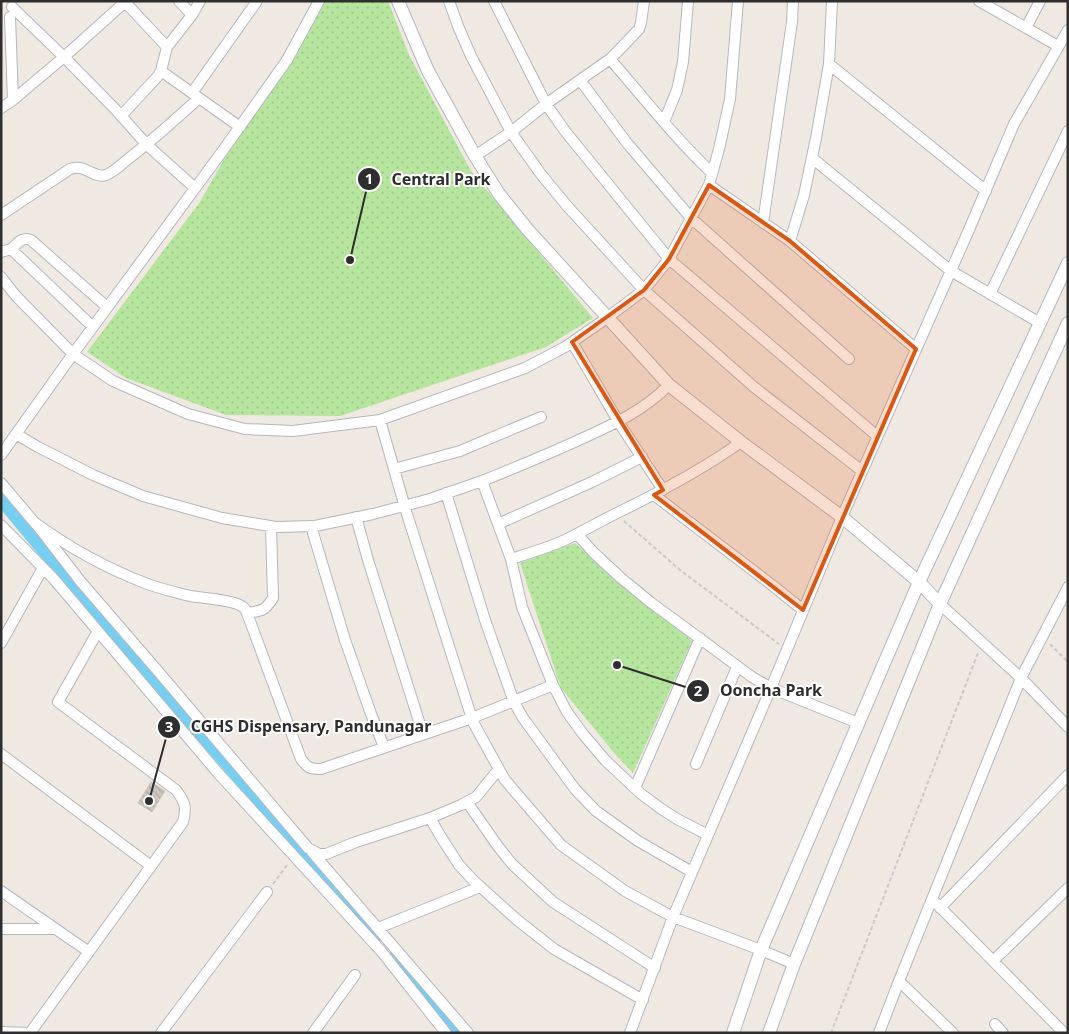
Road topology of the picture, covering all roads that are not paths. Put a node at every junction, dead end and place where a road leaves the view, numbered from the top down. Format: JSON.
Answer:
{"nodes":[{"id":1,"x":179,"y":1,"type":"edge"},
{"id":2,"x":200,"y":1,"type":"edge"},
{"id":3,"x":258,"y":1,"type":"edge"},
{"id":4,"x":319,"y":1,"type":"edge"},
{"id":5,"x":398,"y":1,"type":"edge"},
{"id":6,"x":449,"y":1,"type":"edge"},
{"id":7,"x":494,"y":1,"type":"edge"},
{"id":8,"x":644,"y":1,"type":"edge"},
{"id":9,"x":688,"y":1,"type":"edge"},
{"id":10,"x":738,"y":1,"type":"edge"},
{"id":11,"x":793,"y":1,"type":"edge"},
{"id":12,"x":832,"y":1,"type":"edge"},
{"id":13,"x":1040,"y":1,"type":"edge"},
{"id":14,"x":125,"y":2,"type":"edge"},
{"id":15,"x":982,"y":2,"type":"edge"},
{"id":16,"x":10,"y":10,"type":"edge"},
{"id":17,"x":192,"y":15,"type":"junction"},
{"id":18,"x":1026,"y":28,"type":"junction"},
{"id":19,"x":1068,"y":30,"type":"edge"},
{"id":20,"x":1058,"y":46,"type":"junction"},
{"id":21,"x":167,"y":47,"type":"junction"},
{"id":22,"x":64,"y":57,"type":"junction"},
{"id":23,"x":610,"y":58,"type":"junction"},
{"id":24,"x":829,"y":64,"type":"junction"},
{"id":25,"x":161,"y":71,"type":"junction"},
{"id":26,"x":580,"y":80,"type":"junction"},
{"id":27,"x":196,"y":95,"type":"junction"},
{"id":28,"x":13,"y":100,"type":"junction"},
{"id":29,"x":546,"y":104,"type":"junction"},
{"id":30,"x":1,"y":108,"type":"edge"},
{"id":31,"x":121,"y":116,"type":"junction"},
{"id":32,"x":664,"y":122,"type":"junction"},
{"id":33,"x":240,"y":127,"type":"junction"},
{"id":34,"x":1068,"y":131,"type":"edge"},
{"id":35,"x":511,"y":132,"type":"junction"},
{"id":36,"x":147,"y":145,"type":"junction"},
{"id":37,"x":475,"y":156,"type":"junction"},
{"id":38,"x":812,"y":158,"type":"junction"},
{"id":39,"x":712,"y":173,"type":"junction"},
{"id":40,"x":709,"y":185,"type":"junction"},
{"id":41,"x":195,"y":188,"type":"junction"},
{"id":42,"x":986,"y":191,"type":"junction"},
{"id":43,"x":1,"y":215,"type":"edge"},
{"id":44,"x":691,"y":218,"type":"junction"},
{"id":45,"x":763,"y":223,"type":"junction"},
{"id":46,"x":790,"y":241,"type":"junction"},
{"id":47,"x":6,"y":251,"type":"edge"},
{"id":48,"x":669,"y":259,"type":"junction"},
{"id":49,"x":1068,"y":263,"type":"edge"},
{"id":50,"x":951,"y":271,"type":"junction"},
{"id":51,"x":1,"y":277,"type":"edge"},
{"id":52,"x":644,"y":290,"type":"junction"},
{"id":53,"x":990,"y":294,"type":"junction"},
{"id":54,"x":107,"y":307,"type":"junction"},
{"id":55,"x":607,"y":318,"type":"junction"},
{"id":56,"x":1040,"y":323,"type":"junction"},
{"id":57,"x":1068,"y":323,"type":"edge"},
{"id":58,"x":93,"y":327,"type":"junction"},
{"id":59,"x":572,"y":342,"type":"junction"},
{"id":60,"x":916,"y":349,"type":"junction"},
{"id":61,"x":73,"y":354,"type":"junction"},
{"id":62,"x":849,"y":359,"type":"dead end"},
{"id":63,"x":669,"y":385,"type":"junction"},
{"id":64,"x":541,"y":417,"type":"dead end"},
{"id":65,"x":380,"y":420,"type":"junction"},
{"id":66,"x":618,"y":422,"type":"junction"},
{"id":67,"x":16,"y":434,"type":"junction"},
{"id":68,"x":877,"y":436,"type":"junction"},
{"id":69,"x":741,"y":442,"type":"junction"},
{"id":70,"x":1,"y":455,"type":"edge"},
{"id":71,"x":642,"y":457,"type":"junction"},
{"id":72,"x":394,"y":469,"type":"junction"},
{"id":73,"x":862,"y":471,"type":"junction"},
{"id":74,"x":482,"y":481,"type":"junction"},
{"id":75,"x":1,"y":483,"type":"edge"},
{"id":76,"x":659,"y":492,"type":"junction"},
{"id":77,"x":446,"y":493,"type":"junction"},
{"id":78,"x":405,"y":506,"type":"junction"},
{"id":79,"x":356,"y":517,"type":"junction"},
{"id":80,"x":842,"y":517,"type":"junction"},
{"id":81,"x":34,"y":522,"type":"junction"},
{"id":82,"x":498,"y":524,"type":"junction"},
{"id":83,"x":1,"y":525,"type":"edge"},
{"id":84,"x":271,"y":526,"type":"junction"},
{"id":85,"x":311,"y":526,"type":"junction"},
{"id":86,"x":576,"y":534,"type":"junction"},
{"id":87,"x":511,"y":559,"type":"junction"},
{"id":88,"x":43,"y":568,"type":"junction"},
{"id":89,"x":919,"y":582,"type":"junction"},
{"id":90,"x":1068,"y":587,"type":"edge"},
{"id":91,"x":1065,"y":601,"type":"edge"},
{"id":92,"x":940,"y":604,"type":"junction"},
{"id":93,"x":803,"y":610,"type":"junction"},
{"id":94,"x":247,"y":613,"type":"junction"},
{"id":95,"x":98,"y":631,"type":"junction"},
{"id":96,"x":700,"y":638,"type":"junction"},
{"id":97,"x":1,"y":644,"type":"edge"},
{"id":98,"x":737,"y":667,"type":"junction"},
{"id":99,"x":1021,"y":678,"type":"junction"},
{"id":100,"x":553,"y":685,"type":"junction"},
{"id":101,"x":771,"y":688,"type":"junction"},
{"id":102,"x":514,"y":702,"type":"junction"},
{"id":103,"x":472,"y":718,"type":"junction"},
{"id":104,"x":858,"y":723,"type":"junction"},
{"id":105,"x":1068,"y":727,"type":"edge"},
{"id":106,"x":423,"y":734,"type":"junction"},
{"id":107,"x":384,"y":747,"type":"junction"},
{"id":108,"x":1,"y":754,"type":"edge"},
{"id":109,"x":696,"y":764,"type":"dead end"},
{"id":110,"x":499,"y":768,"type":"junction"},
{"id":111,"x":1068,"y":775,"type":"edge"},
{"id":112,"x":635,"y":788,"type":"junction"},
{"id":113,"x":467,"y":802,"type":"junction"},
{"id":114,"x":430,"y":818,"type":"junction"},
{"id":115,"x":708,"y":835,"type":"junction"},
{"id":116,"x":308,"y":848,"type":"junction"},
{"id":117,"x":151,"y":866,"type":"junction"},
{"id":118,"x":692,"y":872,"type":"junction"},
{"id":119,"x":480,"y":887,"type":"junction"},
{"id":120,"x":1068,"y":888,"type":"edge"},
{"id":121,"x":1,"y":891,"type":"edge"},
{"id":122,"x":267,"y":892,"type":"road end"},
{"id":123,"x":932,"y":899,"type":"junction"},
{"id":124,"x":940,"y":908,"type":"junction"},
{"id":125,"x":673,"y":917,"type":"junction"},
{"id":126,"x":378,"y":928,"type":"junction"},
{"id":127,"x":1,"y":929,"type":"edge"},
{"id":128,"x":56,"y":929,"type":"junction"},
{"id":129,"x":760,"y":950,"type":"junction"},
{"id":130,"x":89,"y":952,"type":"junction"},
{"id":131,"x":993,"y":961,"type":"junction"},
{"id":132,"x":794,"y":964,"type":"junction"},
{"id":133,"x":654,"y":968,"type":"junction"},
{"id":134,"x":355,"y":975,"type":"dead end"},
{"id":135,"x":899,"y":980,"type":"junction"},
{"id":136,"x":642,"y":1000,"type":"junction"},
{"id":137,"x":995,"y":1024,"type":"dead end"},
{"id":138,"x":1,"y":1032,"type":"edge"},
{"id":139,"x":161,"y":1033,"type":"edge"},
{"id":140,"x":313,"y":1033,"type":"edge"},
{"id":141,"x":446,"y":1033,"type":"edge"},
{"id":142,"x":468,"y":1033,"type":"edge"},
{"id":143,"x":630,"y":1033,"type":"edge"},
{"id":144,"x":733,"y":1033,"type":"edge"},
{"id":145,"x":769,"y":1033,"type":"edge"},
{"id":146,"x":879,"y":1033,"type":"edge"},
{"id":147,"x":953,"y":1033,"type":"edge"},
{"id":148,"x":1003,"y":1033,"type":"edge"},
{"id":149,"x":1064,"y":1033,"type":"edge"}],
"edges":[{"from":1,"to":17,"type":"street"},
{"from":2,"to":17,"type":"street"},
{"from":3,"to":27,"type":"street"},
{"from":4,"to":33,"type":"street"},
{"from":5,"to":37,"type":"street"},
{"from":6,"to":35,"type":"street"},
{"from":7,"to":29,"type":"street"},
{"from":8,"to":23,"type":"street"},
{"from":9,"to":32,"type":"street"},
{"from":10,"to":39,"type":"street"},
{"from":11,"to":45,"type":"street"},
{"from":12,"to":24,"type":"street"},
{"from":13,"to":18,"type":"street"},
{"from":14,"to":21,"type":"street"},
{"from":14,"to":22,"type":"street"},
{"from":15,"to":18,"type":"street"},
{"from":16,"to":22,"type":"street"},
{"from":16,"to":28,"type":"street"},
{"from":17,"to":21,"type":"street"},
{"from":18,"to":20,"type":"street"},
{"from":19,"to":20,"type":"street"},
{"from":20,"to":42,"type":"street"},
{"from":21,"to":25,"type":"street"},
{"from":22,"to":28,"type":"street"},
{"from":22,"to":31,"type":"street"},
{"from":23,"to":26,"type":"street"},
{"from":23,"to":32,"type":"street"},
{"from":24,"to":38,"type":"street"},
{"from":24,"to":42,"type":"street"},
{"from":25,"to":27,"type":"street"},
{"from":25,"to":31,"type":"street"},
{"from":26,"to":29,"type":"street"},
{"from":26,"to":44,"type":"street"},
{"from":27,"to":33,"type":"street"},
{"from":27,"to":36,"type":"street"},
{"from":28,"to":30,"type":"street"},
{"from":29,"to":35,"type":"street"},
{"from":29,"to":48,"type":"street"},
{"from":31,"to":36,"type":"street"},
{"from":32,"to":39,"type":"street"},
{"from":33,"to":41,"type":"street"},
{"from":34,"to":53,"type":"street"},
{"from":35,"to":37,"type":"street"},
{"from":35,"to":52,"type":"street"},
{"from":36,"to":41,"type":"street"},
{"from":36,"to":43,"type":"street"},
{"from":37,"to":55,"type":"street"},
{"from":38,"to":46,"type":"street"},
{"from":38,"to":50,"type":"street"},
{"from":39,"to":40,"type":"street"},
{"from":40,"to":44,"type":"street"},
{"from":40,"to":45,"type":"street"},
{"from":41,"to":54,"type":"street"},
{"from":42,"to":50,"type":"street"},
{"from":44,"to":48,"type":"street"},
{"from":44,"to":62,"type":"street"},
{"from":45,"to":46,"type":"street"},
{"from":46,"to":60,"type":"street"},
{"from":47,"to":54,"type":"street"},
{"from":47,"to":58,"type":"street"},
{"from":48,"to":52,"type":"street"},
{"from":48,"to":68,"type":"street"},
{"from":49,"to":56,"type":"street"},
{"from":50,"to":53,"type":"street"},
{"from":50,"to":60,"type":"street"},
{"from":51,"to":61,"type":"street"},
{"from":52,"to":55,"type":"street"},
{"from":52,"to":73,"type":"street"},
{"from":53,"to":56,"type":"street"},
{"from":54,"to":58,"type":"street"},
{"from":55,"to":59,"type":"street"},
{"from":55,"to":63,"type":"street"},
{"from":56,"to":89,"type":"street"},
{"from":57,"to":92,"type":"street"},
{"from":58,"to":61,"type":"street"},
{"from":59,"to":65,"type":"street"},
{"from":59,"to":66,"type":"street"},
{"from":60,"to":68,"type":"street"},
{"from":61,"to":65,"type":"street"},
{"from":61,"to":67,"type":"street"},
{"from":63,"to":66,"type":"street"},
{"from":63,"to":69,"type":"street"},
{"from":64,"to":72,"type":"street"},
{"from":65,"to":72,"type":"street"},
{"from":66,"to":71,"type":"street"},
{"from":66,"to":74,"type":"street"},
{"from":67,"to":70,"type":"street"},
{"from":67,"to":84,"type":"street"},
{"from":68,"to":73,"type":"street"},
{"from":69,"to":76,"type":"street"},
{"from":69,"to":80,"type":"street"},
{"from":71,"to":76,"type":"street"},
{"from":71,"to":82,"type":"street"},
{"from":72,"to":78,"type":"street"},
{"from":73,"to":80,"type":"street"},
{"from":74,"to":77,"type":"street"},
{"from":74,"to":82,"type":"street"},
{"from":75,"to":81,"type":"street"},
{"from":76,"to":86,"type":"street"},
{"from":76,"to":93,"type":"street"},
{"from":77,"to":78,"type":"street"},
{"from":77,"to":102,"type":"street"},
{"from":78,"to":79,"type":"street"},
{"from":78,"to":103,"type":"street"},
{"from":79,"to":85,"type":"street"},
{"from":79,"to":106,"type":"street"},
{"from":80,"to":89,"type":"street"},
{"from":80,"to":93,"type":"street"},
{"from":81,"to":94,"type":"street"},
{"from":81,"to":116,"type":"street"},
{"from":82,"to":87,"type":"street"},
{"from":83,"to":88,"type":"street"},
{"from":84,"to":85,"type":"street"},
{"from":84,"to":94,"type":"street"},
{"from":85,"to":107,"type":"street"},
{"from":86,"to":87,"type":"street"},
{"from":86,"to":96,"type":"street"},
{"from":87,"to":100,"type":"street"},
{"from":88,"to":95,"type":"street"},
{"from":88,"to":97,"type":"street"},
{"from":89,"to":92,"type":"street"},
{"from":89,"to":104,"type":"street"},
{"from":90,"to":91,"type":"street"},
{"from":91,"to":99,"type":"street"},
{"from":92,"to":99,"type":"street"},
{"from":92,"to":132,"type":"street"},
{"from":93,"to":101,"type":"street"},
{"from":94,"to":107,"type":"street"},
{"from":95,"to":117,"type":"street"},
{"from":95,"to":141,"type":"street"},
{"from":96,"to":98,"type":"street"},
{"from":96,"to":112,"type":"street"},
{"from":98,"to":101,"type":"street"},
{"from":98,"to":109,"type":"street"},
{"from":99,"to":105,"type":"street"},
{"from":99,"to":123,"type":"street"},
{"from":100,"to":102,"type":"street"},
{"from":100,"to":112,"type":"street"},
{"from":101,"to":104,"type":"street"},
{"from":101,"to":115,"type":"street"},
{"from":102,"to":103,"type":"street"},
{"from":102,"to":118,"type":"street"},
{"from":103,"to":106,"type":"street"},
{"from":103,"to":110,"type":"street"},
{"from":104,"to":129,"type":"street"},
{"from":106,"to":107,"type":"street"},
{"from":108,"to":117,"type":"street"},
{"from":110,"to":113,"type":"street"},
{"from":110,"to":125,"type":"street"},
{"from":111,"to":124,"type":"street"},
{"from":112,"to":115,"type":"street"},
{"from":113,"to":114,"type":"street"},
{"from":113,"to":133,"type":"street"},
{"from":114,"to":116,"type":"street"},
{"from":114,"to":119,"type":"street"},
{"from":115,"to":118,"type":"street"},
{"from":116,"to":126,"type":"street"},
{"from":117,"to":130,"type":"street"},
{"from":118,"to":125,"type":"street"},
{"from":119,"to":126,"type":"street"},
{"from":119,"to":136,"type":"street"},
{"from":120,"to":131,"type":"street"},
{"from":121,"to":128,"type":"street"},
{"from":122,"to":139,"type":"street"},
{"from":123,"to":124,"type":"street"},
{"from":123,"to":135,"type":"street"},
{"from":124,"to":131,"type":"street"},
{"from":125,"to":129,"type":"street"},
{"from":125,"to":133,"type":"street"},
{"from":126,"to":142,"type":"street"},
{"from":127,"to":128,"type":"street"},
{"from":128,"to":130,"type":"street"},
{"from":129,"to":132,"type":"street"},
{"from":129,"to":144,"type":"street"},
{"from":130,"to":138,"type":"street"},
{"from":131,"to":149,"type":"street"},
{"from":132,"to":145,"type":"street"},
{"from":133,"to":136,"type":"street"},
{"from":134,"to":140,"type":"street"},
{"from":135,"to":146,"type":"street"},
{"from":135,"to":147,"type":"street"},
{"from":136,"to":143,"type":"street"},
{"from":137,"to":148,"type":"street"}]}
